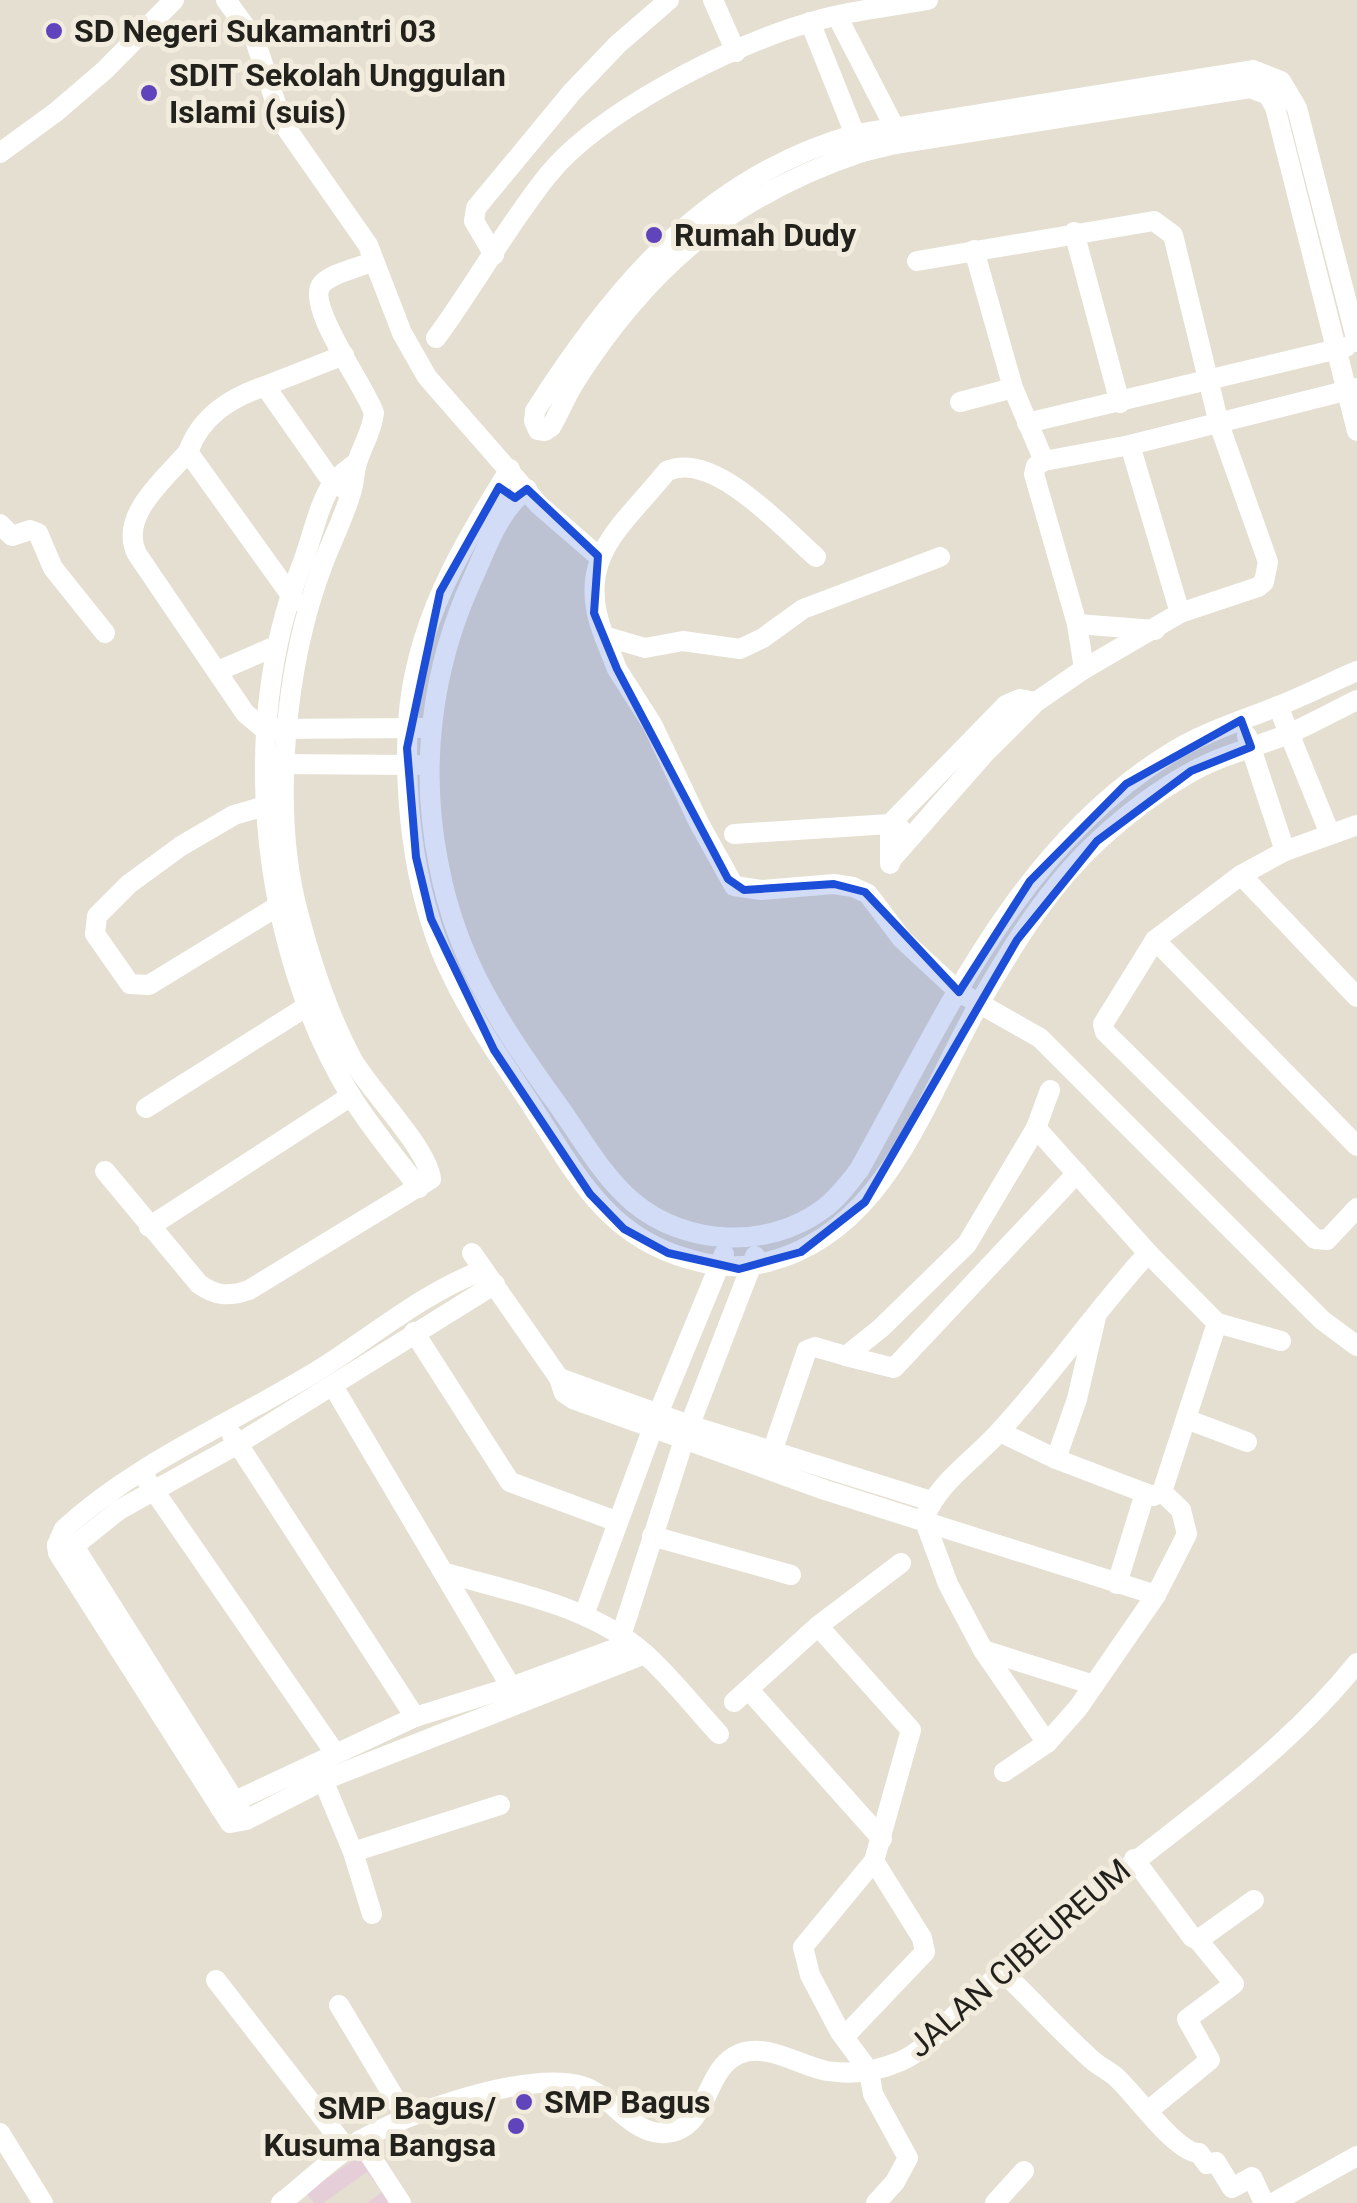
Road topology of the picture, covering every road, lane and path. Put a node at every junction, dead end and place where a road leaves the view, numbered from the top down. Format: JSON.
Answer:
{"nodes":[{"id":1,"x":174,"y":0,"type":"edge"},
{"id":2,"x":226,"y":0,"type":"edge"},
{"id":3,"x":670,"y":0,"type":"edge"},
{"id":4,"x":713,"y":0,"type":"edge"},
{"id":5,"x":928,"y":0,"type":"edge"},
{"id":6,"x":836,"y":16,"type":"junction"},
{"id":7,"x":810,"y":22,"type":"junction"},
{"id":8,"x":736,"y":52,"type":"junction"},
{"id":9,"x":898,"y":135,"type":"junction"},
{"id":10,"x":859,"y":143,"type":"junction"},
{"id":11,"x":0,"y":153,"type":"edge"},
{"id":12,"x":1074,"y":232,"type":"junction"},
{"id":13,"x":974,"y":250,"type":"junction"},
{"id":14,"x":494,"y":255,"type":"junction"},
{"id":15,"x":917,"y":261,"type":"dead end"},
{"id":16,"x":366,"y":264,"type":"dead end"},
{"id":17,"x":436,"y":338,"type":"dead end"},
{"id":18,"x":1350,"y":346,"type":"edge"},
{"id":19,"x":344,"y":355,"type":"junction"},
{"id":20,"x":1207,"y":381,"type":"junction"},
{"id":21,"x":265,"y":386,"type":"junction"},
{"id":22,"x":1014,"y":388,"type":"junction"},
{"id":23,"x":1352,"y":390,"type":"edge"},
{"id":24,"x":960,"y":402,"type":"dead end"},
{"id":25,"x":1120,"y":403,"type":"junction"},
{"id":26,"x":1027,"y":423,"type":"junction"},
{"id":27,"x":1219,"y":424,"type":"junction"},
{"id":28,"x":1357,"y":431,"type":"edge"},
{"id":29,"x":1130,"y":445,"type":"junction"},
{"id":30,"x":188,"y":452,"type":"junction"},
{"id":31,"x":1044,"y":461,"type":"junction"},
{"id":32,"x":513,"y":486,"type":"junction"},
{"id":33,"x":342,"y":488,"type":"junction"},
{"id":34,"x":0,"y":524,"type":"edge"},
{"id":35,"x":598,"y":556,"type":"junction"},
{"id":36,"x":816,"y":557,"type":"dead end"},
{"id":37,"x":940,"y":557,"type":"dead end"},
{"id":38,"x":290,"y":594,"type":"junction"},
{"id":39,"x":1180,"y":613,"type":"junction"},
{"id":40,"x":306,"y":615,"type":"junction"},
{"id":41,"x":1077,"y":624,"type":"junction"},
{"id":42,"x":1155,"y":630,"type":"junction"},
{"id":43,"x":104,"y":633,"type":"dead end"},
{"id":44,"x":604,"y":636,"type":"junction"},
{"id":45,"x":276,"y":646,"type":"junction"},
{"id":46,"x":1084,"y":669,"type":"junction"},
{"id":47,"x":218,"y":671,"type":"junction"},
{"id":48,"x":1357,"y":671,"type":"edge"},
{"id":49,"x":1357,"y":700,"type":"edge"},
{"id":50,"x":1278,"y":706,"type":"junction"},
{"id":51,"x":1242,"y":720,"type":"junction"},
{"id":52,"x":430,"y":727,"type":"junction"},
{"id":53,"x":287,"y":728,"type":"junction"},
{"id":54,"x":408,"y":728,"type":"junction"},
{"id":55,"x":264,"y":729,"type":"junction"},
{"id":56,"x":1290,"y":733,"type":"junction"},
{"id":57,"x":1251,"y":747,"type":"junction"},
{"id":58,"x":275,"y":764,"type":"junction"},
{"id":59,"x":418,"y":764,"type":"junction"},
{"id":60,"x":955,"y":772,"type":"junction"},
{"id":61,"x":276,"y":803,"type":"junction"},
{"id":62,"x":890,"y":824,"type":"junction"},
{"id":63,"x":1357,"y":825,"type":"edge"},
{"id":64,"x":734,"y":834,"type":"dead end"},
{"id":65,"x":1330,"y":834,"type":"junction"},
{"id":66,"x":916,"y":835,"type":"junction"},
{"id":67,"x":1285,"y":851,"type":"junction"},
{"id":68,"x":1241,"y":875,"type":"junction"},
{"id":69,"x":278,"y":906,"type":"junction"},
{"id":70,"x":1155,"y":940,"type":"junction"},
{"id":71,"x":1355,"y":990,"type":"edge"},
{"id":72,"x":959,"y":992,"type":"junction"},
{"id":73,"x":316,"y":1001,"type":"junction"},
{"id":74,"x":979,"y":1005,"type":"junction"},
{"id":75,"x":1050,"y":1090,"type":"dead end"},
{"id":76,"x":351,"y":1096,"type":"junction"},
{"id":77,"x":146,"y":1108,"type":"dead end"},
{"id":78,"x":1036,"y":1128,"type":"junction"},
{"id":79,"x":1357,"y":1146,"type":"edge"},
{"id":80,"x":105,"y":1171,"type":"dead end"},
{"id":81,"x":1077,"y":1174,"type":"junction"},
{"id":82,"x":419,"y":1188,"type":"junction"},
{"id":83,"x":1357,"y":1208,"type":"edge"},
{"id":84,"x":148,"y":1227,"type":"junction"},
{"id":85,"x":762,"y":1236,"type":"junction"},
{"id":86,"x":729,"y":1238,"type":"junction"},
{"id":87,"x":967,"y":1244,"type":"junction"},
{"id":88,"x":1148,"y":1253,"type":"junction"},
{"id":89,"x":988,"y":1265,"type":"junction"},
{"id":90,"x":721,"y":1266,"type":"junction"},
{"id":91,"x":751,"y":1266,"type":"junction"},
{"id":92,"x":484,"y":1269,"type":"junction"},
{"id":93,"x":1098,"y":1310,"type":"junction"},
{"id":94,"x":1218,"y":1323,"type":"junction"},
{"id":95,"x":414,"y":1332,"type":"junction"},
{"id":96,"x":1281,"y":1341,"type":"dead end"},
{"id":97,"x":1357,"y":1346,"type":"edge"},
{"id":98,"x":846,"y":1356,"type":"junction"},
{"id":99,"x":332,"y":1386,"type":"junction"},
{"id":100,"x":1186,"y":1419,"type":"junction"},
{"id":101,"x":656,"y":1422,"type":"junction"},
{"id":102,"x":225,"y":1425,"type":"junction"},
{"id":103,"x":1000,"y":1432,"type":"junction"},
{"id":104,"x":686,"y":1433,"type":"junction"},
{"id":105,"x":1247,"y":1442,"type":"dead end"},
{"id":106,"x":238,"y":1444,"type":"junction"},
{"id":107,"x":772,"y":1452,"type":"junction"},
{"id":108,"x":1056,"y":1459,"type":"junction"},
{"id":109,"x":147,"y":1481,"type":"junction"},
{"id":110,"x":1154,"y":1492,"type":"junction"},
{"id":111,"x":928,"y":1510,"type":"junction"},
{"id":112,"x":618,"y":1522,"type":"junction"},
{"id":113,"x":652,"y":1536,"type":"junction"},
{"id":114,"x":901,"y":1563,"type":"dead end"},
{"id":115,"x":443,"y":1572,"type":"junction"},
{"id":116,"x":792,"y":1575,"type":"dead end"},
{"id":117,"x":1117,"y":1584,"type":"junction"},
{"id":118,"x":1156,"y":1594,"type":"junction"},
{"id":119,"x":584,"y":1615,"type":"junction"},
{"id":120,"x":818,"y":1626,"type":"junction"},
{"id":121,"x":632,"y":1644,"type":"junction"},
{"id":122,"x":984,"y":1650,"type":"junction"},
{"id":123,"x":1357,"y":1664,"type":"edge"},
{"id":124,"x":1094,"y":1684,"type":"junction"},
{"id":125,"x":511,"y":1688,"type":"junction"},
{"id":126,"x":415,"y":1717,"type":"junction"},
{"id":127,"x":718,"y":1734,"type":"dead end"},
{"id":128,"x":1047,"y":1743,"type":"junction"},
{"id":129,"x":335,"y":1752,"type":"junction"},
{"id":130,"x":320,"y":1771,"type":"junction"},
{"id":131,"x":1004,"y":1772,"type":"dead end"},
{"id":132,"x":228,"y":1804,"type":"junction"},
{"id":133,"x":500,"y":1805,"type":"dead end"},
{"id":134,"x":882,"y":1839,"type":"junction"},
{"id":135,"x":354,"y":1852,"type":"junction"},
{"id":136,"x":1134,"y":1859,"type":"junction"},
{"id":137,"x":874,"y":1861,"type":"junction"},
{"id":138,"x":1254,"y":1900,"type":"dead end"},
{"id":139,"x":372,"y":1914,"type":"dead end"},
{"id":140,"x":1198,"y":1940,"type":"junction"},
{"id":141,"x":1003,"y":1972,"type":"junction"},
{"id":142,"x":216,"y":1980,"type":"dead end"},
{"id":143,"x":339,"y":2005,"type":"dead end"},
{"id":144,"x":844,"y":2038,"type":"junction"},
{"id":145,"x":868,"y":2071,"type":"junction"},
{"id":146,"x":1149,"y":2110,"type":"junction"},
{"id":147,"x":406,"y":2117,"type":"junction"},
{"id":148,"x":0,"y":2134,"type":"edge"},
{"id":149,"x":353,"y":2144,"type":"junction"},
{"id":150,"x":1357,"y":2156,"type":"edge"},
{"id":151,"x":1024,"y":2171,"type":"dead end"},
{"id":152,"x":43,"y":2203,"type":"edge"},
{"id":153,"x":280,"y":2203,"type":"edge"},
{"id":154,"x":401,"y":2203,"type":"edge"},
{"id":155,"x":876,"y":2203,"type":"edge"},
{"id":156,"x":996,"y":2203,"type":"edge"},
{"id":157,"x":1268,"y":2203,"type":"edge"}],
"edges":[{"from":1,"to":11,"type":"street"},
{"from":2,"to":32,"type":"street"},
{"from":3,"to":14,"type":"street"},
{"from":4,"to":8,"type":"street"},
{"from":5,"to":6,"type":"street"},
{"from":6,"to":7,"type":"street"},
{"from":6,"to":9,"type":"street"},
{"from":7,"to":8,"type":"street"},
{"from":7,"to":10,"type":"street"},
{"from":8,"to":14,"type":"street"},
{"from":9,"to":10,"type":"street"},
{"from":9,"to":18,"type":"street"},
{"from":10,"to":10,"type":"street"},
{"from":12,"to":13,"type":"street"},
{"from":12,"to":20,"type":"street"},
{"from":12,"to":25,"type":"street"},
{"from":13,"to":15,"type":"street"},
{"from":13,"to":22,"type":"street"},
{"from":14,"to":17,"type":"street"},
{"from":16,"to":19,"type":"street"},
{"from":18,"to":20,"type":"street"},
{"from":18,"to":23,"type":"street"},
{"from":19,"to":21,"type":"street"},
{"from":19,"to":33,"type":"street"},
{"from":20,"to":25,"type":"street"},
{"from":20,"to":27,"type":"street"},
{"from":21,"to":30,"type":"street"},
{"from":21,"to":33,"type":"street"},
{"from":22,"to":24,"type":"street"},
{"from":22,"to":26,"type":"street"},
{"from":23,"to":27,"type":"street"},
{"from":23,"to":28,"type":"street"},
{"from":25,"to":26,"type":"street"},
{"from":26,"to":31,"type":"street"},
{"from":27,"to":29,"type":"street"},
{"from":27,"to":39,"type":"street"},
{"from":29,"to":31,"type":"street"},
{"from":29,"to":39,"type":"street"},
{"from":30,"to":38,"type":"street"},
{"from":30,"to":47,"type":"street"},
{"from":31,"to":41,"type":"street"},
{"from":32,"to":35,"type":"street"},
{"from":32,"to":52,"type":"street"},
{"from":32,"to":54,"type":"street"},
{"from":33,"to":38,"type":"street"},
{"from":33,"to":40,"type":"street"},
{"from":34,"to":43,"type":"street"},
{"from":35,"to":36,"type":"street"},
{"from":35,"to":44,"type":"street"},
{"from":37,"to":44,"type":"street"},
{"from":38,"to":40,"type":"street"},
{"from":38,"to":45,"type":"street"},
{"from":39,"to":42,"type":"street"},
{"from":40,"to":53,"type":"street"},
{"from":41,"to":42,"type":"street"},
{"from":41,"to":46,"type":"street"},
{"from":42,"to":46,"type":"street"},
{"from":44,"to":72,"type":"street"},
{"from":45,"to":47,"type":"street"},
{"from":45,"to":55,"type":"street"},
{"from":46,"to":60,"type":"street"},
{"from":47,"to":55,"type":"street"},
{"from":48,"to":50,"type":"street"},
{"from":49,"to":56,"type":"street"},
{"from":50,"to":51,"type":"street"},
{"from":50,"to":56,"type":"street"},
{"from":51,"to":57,"type":"street"},
{"from":51,"to":72,"type":"street"},
{"from":52,"to":54,"type":"street"},
{"from":52,"to":59,"type":"street"},
{"from":53,"to":54,"type":"street"},
{"from":53,"to":55,"type":"street"},
{"from":53,"to":58,"type":"street"},
{"from":54,"to":59,"type":"street"},
{"from":55,"to":58,"type":"street"},
{"from":56,"to":57,"type":"street"},
{"from":56,"to":65,"type":"street"},
{"from":57,"to":67,"type":"street"},
{"from":57,"to":74,"type":"street"},
{"from":58,"to":59,"type":"street"},
{"from":58,"to":61,"type":"street"},
{"from":59,"to":86,"type":"street"},
{"from":59,"to":90,"type":"street"},
{"from":60,"to":62,"type":"street"},
{"from":60,"to":66,"type":"street"},
{"from":61,"to":69,"type":"street"},
{"from":61,"to":69,"type":"street"},
{"from":61,"to":73,"type":"street"},
{"from":62,"to":64,"type":"street"},
{"from":62,"to":66,"type":"street"},
{"from":62,"to":66,"type":"street"},
{"from":63,"to":65,"type":"street"},
{"from":65,"to":67,"type":"street"},
{"from":67,"to":68,"type":"street"},
{"from":68,"to":70,"type":"street"},
{"from":68,"to":71,"type":"street"},
{"from":69,"to":73,"type":"street"},
{"from":70,"to":79,"type":"street"},
{"from":70,"to":83,"type":"street"},
{"from":72,"to":74,"type":"street"},
{"from":72,"to":85,"type":"street"},
{"from":73,"to":76,"type":"street"},
{"from":73,"to":77,"type":"street"},
{"from":73,"to":82,"type":"street"},
{"from":74,"to":91,"type":"street"},
{"from":74,"to":97,"type":"street"},
{"from":75,"to":78,"type":"street"},
{"from":76,"to":82,"type":"street"},
{"from":76,"to":84,"type":"street"},
{"from":78,"to":81,"type":"street"},
{"from":78,"to":87,"type":"street"},
{"from":80,"to":84,"type":"street"},
{"from":81,"to":88,"type":"street"},
{"from":81,"to":89,"type":"street"},
{"from":82,"to":84,"type":"street"},
{"from":85,"to":86,"type":"street"},
{"from":85,"to":91,"type":"street"},
{"from":86,"to":90,"type":"street"},
{"from":87,"to":89,"type":"street"},
{"from":87,"to":98,"type":"street"},
{"from":88,"to":93,"type":"street"},
{"from":88,"to":94,"type":"street"},
{"from":89,"to":98,"type":"street"},
{"from":90,"to":91,"type":"street"},
{"from":90,"to":101,"type":"street"},
{"from":91,"to":104,"type":"street"},
{"from":92,"to":95,"type":"street"},
{"from":92,"to":101,"type":"street"},
{"from":92,"to":102,"type":"street"},
{"from":93,"to":103,"type":"street"},
{"from":93,"to":108,"type":"street"},
{"from":94,"to":96,"type":"street"},
{"from":94,"to":100,"type":"street"},
{"from":95,"to":99,"type":"street"},
{"from":95,"to":112,"type":"street"},
{"from":98,"to":107,"type":"street"},
{"from":99,"to":106,"type":"street"},
{"from":99,"to":115,"type":"street"},
{"from":100,"to":105,"type":"street"},
{"from":100,"to":110,"type":"street"},
{"from":101,"to":104,"type":"street"},
{"from":101,"to":112,"type":"street"},
{"from":102,"to":106,"type":"street"},
{"from":102,"to":109,"type":"street"},
{"from":103,"to":108,"type":"street"},
{"from":103,"to":111,"type":"street"},
{"from":104,"to":107,"type":"street"},
{"from":104,"to":111,"type":"street"},
{"from":104,"to":113,"type":"street"},
{"from":106,"to":109,"type":"street"},
{"from":106,"to":126,"type":"street"},
{"from":107,"to":111,"type":"street"},
{"from":108,"to":110,"type":"street"},
{"from":109,"to":129,"type":"street"},
{"from":109,"to":132,"type":"street"},
{"from":110,"to":117,"type":"street"},
{"from":110,"to":118,"type":"street"},
{"from":111,"to":117,"type":"street"},
{"from":111,"to":122,"type":"street"},
{"from":112,"to":119,"type":"street"},
{"from":113,"to":116,"type":"street"},
{"from":113,"to":121,"type":"street"},
{"from":114,"to":120,"type":"street"},
{"from":115,"to":119,"type":"street"},
{"from":115,"to":125,"type":"street"},
{"from":117,"to":118,"type":"street"},
{"from":118,"to":124,"type":"street"},
{"from":119,"to":121,"type":"street"},
{"from":120,"to":134,"type":"street"},
{"from":120,"to":134,"type":"street"},
{"from":121,"to":125,"type":"street"},
{"from":121,"to":127,"type":"street"},
{"from":121,"to":130,"type":"street"},
{"from":122,"to":124,"type":"street"},
{"from":122,"to":128,"type":"street"},
{"from":123,"to":136,"type":"street","name":"JALAN CIBEUREUM"},
{"from":124,"to":128,"type":"street"},
{"from":125,"to":126,"type":"street"},
{"from":126,"to":129,"type":"street"},
{"from":128,"to":131,"type":"street"},
{"from":129,"to":130,"type":"street"},
{"from":130,"to":132,"type":"street"},
{"from":130,"to":132,"type":"street"},
{"from":130,"to":135,"type":"street"},
{"from":133,"to":135,"type":"street"},
{"from":134,"to":137,"type":"street"},
{"from":135,"to":139,"type":"street"},
{"from":136,"to":140,"type":"street"},
{"from":136,"to":141,"type":"street","name":"JALAN CIBEUREUM"},
{"from":137,"to":144,"type":"street"},
{"from":137,"to":144,"type":"street"},
{"from":138,"to":140,"type":"street"},
{"from":140,"to":146,"type":"street"},
{"from":141,"to":145,"type":"street","name":"JALAN CIBEUREUM"},
{"from":141,"to":146,"type":"street"},
{"from":142,"to":149,"type":"street"},
{"from":143,"to":147,"type":"street"},
{"from":144,"to":145,"type":"street"},
{"from":145,"to":147,"type":"street","name":"JALAN CIBEUREUM"},
{"from":145,"to":155,"type":"street"},
{"from":146,"to":157,"type":"street"},
{"from":147,"to":149,"type":"street","name":"JALAN CIBEUREUM"},
{"from":148,"to":152,"type":"street"},
{"from":149,"to":153,"type":"street","name":"JALAN CIBEUREUM"},
{"from":149,"to":154,"type":"street"},
{"from":150,"to":157,"type":"street"},
{"from":151,"to":156,"type":"street"}]}
